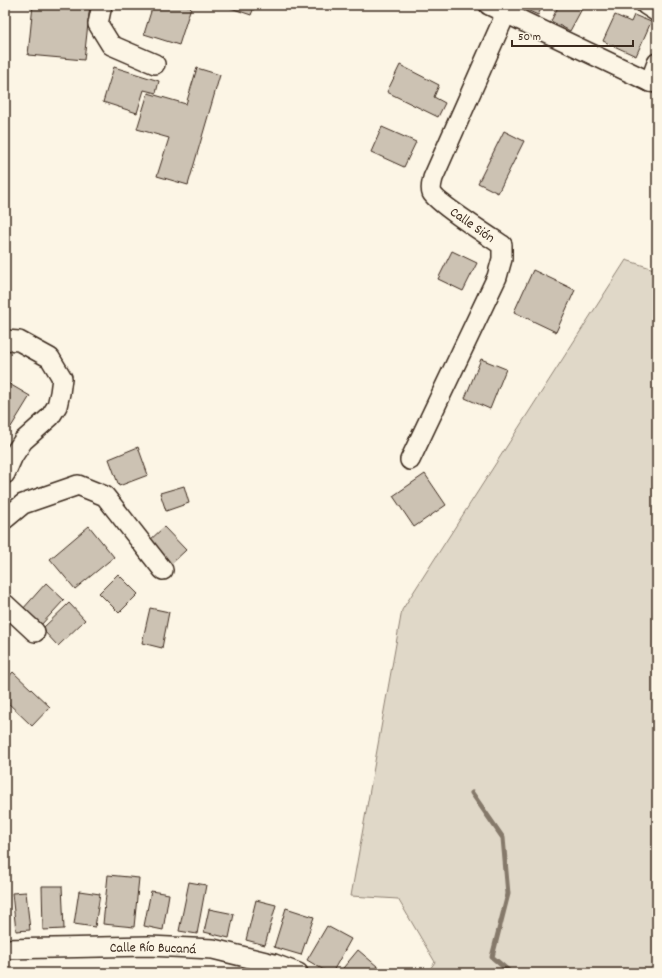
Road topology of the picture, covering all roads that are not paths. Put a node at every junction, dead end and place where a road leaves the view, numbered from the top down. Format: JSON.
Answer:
{"nodes":[{"id":1,"x":102,"y":5,"type":"edge"},
{"id":2,"x":646,"y":5,"type":"edge"},
{"id":3,"x":497,"y":9,"type":"edge"},
{"id":4,"x":657,"y":12,"type":"edge"},
{"id":5,"x":657,"y":63,"type":"edge"},
{"id":6,"x":155,"y":64,"type":"dead end"},
{"id":7,"x":654,"y":82,"type":"edge"},
{"id":8,"x":5,"y":340,"type":"edge"},
{"id":9,"x":410,"y":460,"type":"dead end"},
{"id":10,"x":5,"y":474,"type":"edge"},
{"id":11,"x":5,"y":519,"type":"edge"},
{"id":12,"x":163,"y":570,"type":"dead end"},
{"id":13,"x":5,"y":604,"type":"edge"},
{"id":14,"x":35,"y":632,"type":"dead end"},
{"id":15,"x":5,"y":949,"type":"edge"},
{"id":16,"x":298,"y":973,"type":"edge"}],
"edges":[{"from":1,"to":6,"type":"street"},
{"from":2,"to":4,"type":"street"},
{"from":3,"to":7,"type":"street"},
{"from":3,"to":9,"type":"street","name":"Calle Sión"},
{"from":5,"to":7,"type":"street"},
{"from":8,"to":10,"type":"street"},
{"from":11,"to":12,"type":"street"},
{"from":13,"to":14,"type":"street"},
{"from":15,"to":16,"type":"street","name":"Calle Río Bucaná"}]}
